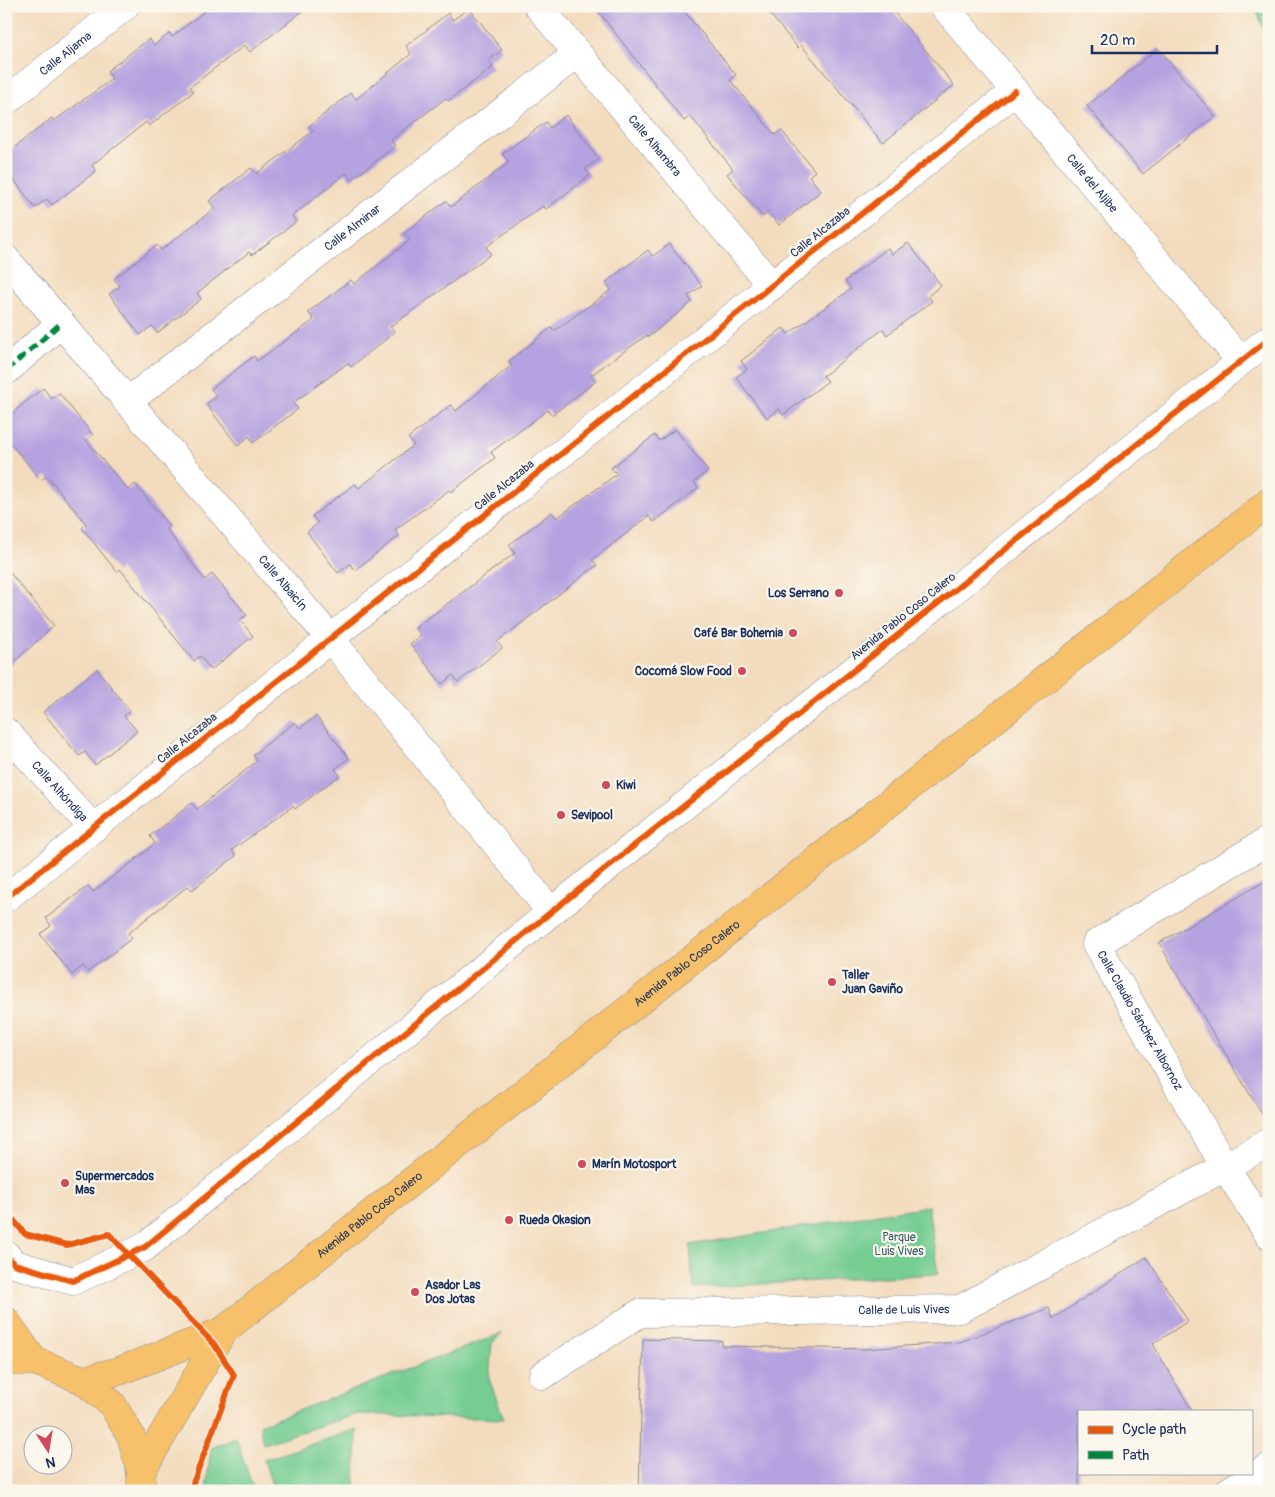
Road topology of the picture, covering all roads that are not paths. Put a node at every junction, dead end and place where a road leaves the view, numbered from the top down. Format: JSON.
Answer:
{"nodes":[{"id":1,"x":125,"y":6,"type":"edge"},
{"id":2,"x":538,"y":6,"type":"edge"},
{"id":3,"x":944,"y":6,"type":"edge"},
{"id":4,"x":578,"y":54,"type":"junction"},
{"id":5,"x":1015,"y":90,"type":"junction"},
{"id":6,"x":6,"y":101,"type":"edge"},
{"id":7,"x":6,"y":259,"type":"edge"},
{"id":8,"x":772,"y":286,"type":"junction"},
{"id":9,"x":60,"y":323,"type":"junction"},
{"id":10,"x":1269,"y":339,"type":"edge"},
{"id":11,"x":1240,"y":360,"type":"junction"},
{"id":12,"x":6,"y":371,"type":"edge"},
{"id":13,"x":127,"y":402,"type":"junction"},
{"id":14,"x":1269,"y":502,"type":"edge"},
{"id":15,"x":330,"y":638,"type":"junction"},
{"id":16,"x":6,"y":732,"type":"edge"},
{"id":17,"x":93,"y":828,"type":"junction"},
{"id":18,"x":1269,"y":840,"type":"edge"},
{"id":19,"x":6,"y":898,"type":"edge"},
{"id":20,"x":551,"y":912,"type":"junction"},
{"id":21,"x":1269,"y":1142,"type":"edge"},
{"id":22,"x":1226,"y":1167,"type":"junction"},
{"id":23,"x":1269,"y":1235,"type":"edge"},
{"id":24,"x":6,"y":1254,"type":"edge"},
{"id":25,"x":6,"y":1321,"type":"edge"},
{"id":26,"x":223,"y":1331,"type":"junction"},
{"id":27,"x":6,"y":1361,"type":"edge"},
{"id":28,"x":34,"y":1361,"type":"junction"},
{"id":29,"x":543,"y":1375,"type":"dead end"},
{"id":30,"x":84,"y":1380,"type":"junction"},
{"id":31,"x":1269,"y":1467,"type":"edge"},
{"id":32,"x":141,"y":1482,"type":"edge"},
{"id":33,"x":1229,"y":1491,"type":"edge"}],
"edges":[{"from":1,"to":6,"type":"street","name":"Calle Aljama"},
{"from":2,"to":4,"type":"street","name":"Calle Alhambra"},
{"from":3,"to":5,"type":"street","name":"Calle del Aljibe"},
{"from":4,"to":8,"type":"street","name":"Calle Alhambra"},
{"from":4,"to":13,"type":"street","name":"Calle Alminar"},
{"from":5,"to":8,"type":"street","name":"Calle Alcazaba"},
{"from":5,"to":11,"type":"street","name":"Calle del Aljibe"},
{"from":7,"to":9,"type":"street","name":"Calle Albaicín"},
{"from":8,"to":15,"type":"street","name":"Calle Alcazaba"},
{"from":9,"to":12,"type":"street"},
{"from":9,"to":13,"type":"street","name":"Calle Albaicín"},
{"from":10,"to":11,"type":"street","name":"Avenida Pablo Coso Calero"},
{"from":11,"to":20,"type":"street","name":"Avenida Pablo Coso Calero"},
{"from":13,"to":15,"type":"street","name":"Calle Albaicín"},
{"from":14,"to":26,"type":"main road","name":"Avenida Pablo Coso Calero"},
{"from":15,"to":17,"type":"street","name":"Calle Alcazaba"},
{"from":15,"to":20,"type":"street","name":"Calle Albaicín"},
{"from":16,"to":17,"type":"street","name":"Calle Alhóndiga"},
{"from":17,"to":19,"type":"street","name":"Calle Alcazaba"},
{"from":18,"to":22,"type":"street","name":"Calle Claudio Sánchez Albornoz"},
{"from":20,"to":24,"type":"street","name":"Avenida Pablo Coso Calero"},
{"from":21,"to":22,"type":"street","name":"Calle de Luis Vives"},
{"from":22,"to":23,"type":"street"},
{"from":22,"to":29,"type":"street","name":"Calle de Luis Vives"},
{"from":25,"to":28,"type":"main road"},
{"from":26,"to":30,"type":"main road"},
{"from":26,"to":32,"type":"main road"},
{"from":27,"to":28,"type":"main road"},
{"from":28,"to":30,"type":"main road"},
{"from":30,"to":32,"type":"main road"},
{"from":31,"to":33,"type":"street"}]}
